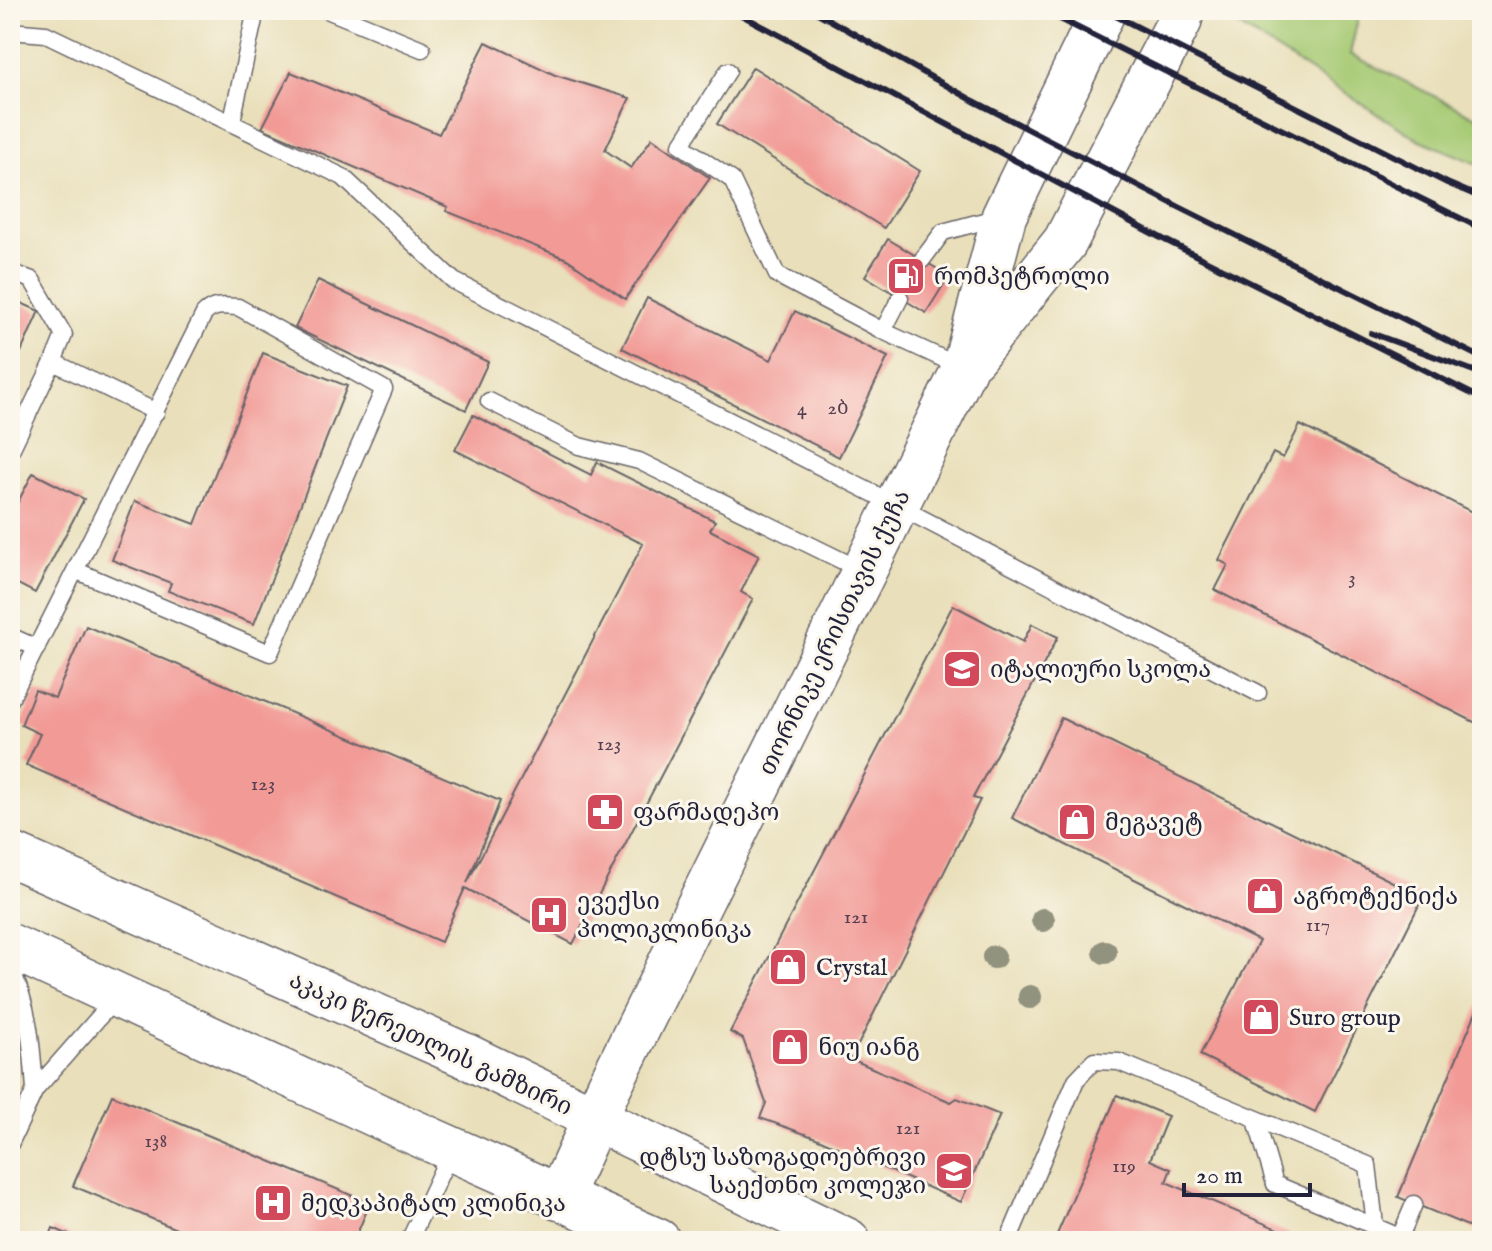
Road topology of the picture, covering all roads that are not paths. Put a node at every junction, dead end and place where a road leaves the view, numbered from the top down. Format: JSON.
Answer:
{"nodes":[{"id":1,"x":256,"y":10,"type":"edge"},
{"id":2,"x":327,"y":10,"type":"edge"},
{"id":3,"x":1104,"y":10,"type":"edge"},
{"id":4,"x":1182,"y":10,"type":"edge"},
{"id":5,"x":10,"y":31,"type":"edge"},
{"id":6,"x":422,"y":49,"type":"dead end"},
{"id":7,"x":728,"y":71,"type":"dead end"},
{"id":8,"x":232,"y":121,"type":"junction"},
{"id":9,"x":1004,"y":216,"type":"junction"},
{"id":10,"x":922,"y":260,"type":"dead end"},
{"id":11,"x":10,"y":272,"type":"edge"},
{"id":12,"x":900,"y":298,"type":"dead end"},
{"id":13,"x":883,"y":331,"type":"junction"},
{"id":14,"x":53,"y":362,"type":"junction"},
{"id":15,"x":964,"y":369,"type":"junction"},
{"id":16,"x":489,"y":401,"type":"dead end"},
{"id":17,"x":156,"y":412,"type":"junction"},
{"id":18,"x":10,"y":452,"type":"edge"},
{"id":19,"x":896,"y":505,"type":"junction"},
{"id":20,"x":77,"y":571,"type":"junction"},
{"id":21,"x":864,"y":572,"type":"junction"},
{"id":22,"x":10,"y":636,"type":"edge"},
{"id":23,"x":37,"y":648,"type":"junction"},
{"id":24,"x":1258,"y":693,"type":"dead end"},
{"id":25,"x":10,"y":700,"type":"edge"},
{"id":26,"x":10,"y":854,"type":"edge"},
{"id":27,"x":10,"y":946,"type":"edge"},
{"id":28,"x":10,"y":968,"type":"edge"},
{"id":29,"x":118,"y":995,"type":"junction"},
{"id":30,"x":35,"y":1090,"type":"junction"},
{"id":31,"x":595,"y":1119,"type":"junction"},
{"id":32,"x":1256,"y":1120,"type":"junction"},
{"id":33,"x":10,"y":1144,"type":"edge"},
{"id":34,"x":452,"y":1150,"type":"junction"},
{"id":35,"x":559,"y":1198,"type":"junction"},
{"id":36,"x":1414,"y":1204,"type":"dead end"},
{"id":37,"x":1375,"y":1225,"type":"junction"},
{"id":38,"x":1405,"y":1239,"type":"edge"},
{"id":39,"x":409,"y":1241,"type":"edge"},
{"id":40,"x":658,"y":1241,"type":"edge"},
{"id":41,"x":848,"y":1241,"type":"edge"},
{"id":42,"x":1008,"y":1241,"type":"edge"}],
"edges":[{"from":1,"to":8,"type":"lane"},
{"from":2,"to":6,"type":"lane"},
{"from":3,"to":9,"type":"main road","name":"თორნიკე ერისთავის ქუჩა"},
{"from":4,"to":15,"type":"main road","name":"თორნიკე ერისთავის ქუჩა"},
{"from":5,"to":8,"type":"lane"},
{"from":7,"to":13,"type":"lane"},
{"from":8,"to":19,"type":"lane"},
{"from":9,"to":10,"type":"lane"},
{"from":9,"to":15,"type":"main road","name":"თორნიკე ერისთავის ქუჩა"},
{"from":11,"to":14,"type":"lane"},
{"from":12,"to":13,"type":"lane"},
{"from":13,"to":15,"type":"lane"},
{"from":14,"to":17,"type":"lane"},
{"from":14,"to":18,"type":"lane"},
{"from":15,"to":19,"type":"main road","name":"თორნიკე ერისთავის ქუჩა"},
{"from":16,"to":21,"type":"lane"},
{"from":17,"to":20,"type":"lane"},
{"from":17,"to":20,"type":"lane"},
{"from":19,"to":21,"type":"main road","name":"თორნიკე ერისთავის ქუჩა"},
{"from":19,"to":24,"type":"lane"},
{"from":20,"to":23,"type":"lane"},
{"from":21,"to":31,"type":"main road","name":"თორნიკე ერისთავის ქუჩა"},
{"from":22,"to":23,"type":"lane"},
{"from":23,"to":25,"type":"lane"},
{"from":26,"to":31,"type":"main road","name":"აკაკი წერეთლის გამზირი"},
{"from":27,"to":29,"type":"main road"},
{"from":28,"to":30,"type":"lane"},
{"from":29,"to":30,"type":"lane"},
{"from":29,"to":34,"type":"main road"},
{"from":30,"to":33,"type":"lane"},
{"from":31,"to":35,"type":"main road","name":"თორნიკე ერისთავის ქუჩა"},
{"from":31,"to":41,"type":"main road","name":"აკაკი წერეთლის გამზირი"},
{"from":32,"to":37,"type":"lane"},
{"from":32,"to":37,"type":"lane"},
{"from":32,"to":42,"type":"lane"},
{"from":34,"to":35,"type":"main road"},
{"from":34,"to":39,"type":"lane"},
{"from":35,"to":40,"type":"main road"},
{"from":36,"to":38,"type":"lane"},
{"from":37,"to":38,"type":"lane"}]}
